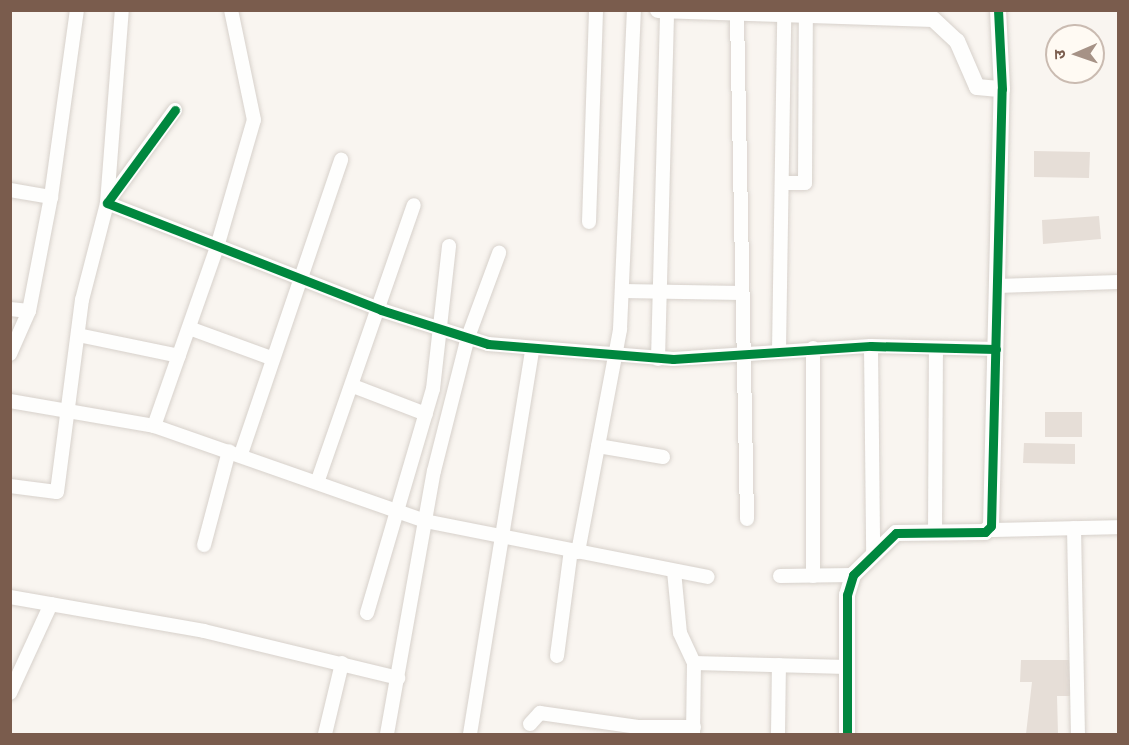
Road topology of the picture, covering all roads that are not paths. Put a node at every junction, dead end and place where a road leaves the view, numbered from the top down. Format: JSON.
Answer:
{"nodes":[{"id":1,"x":76,"y":10,"type":"edge"},
{"id":2,"x":122,"y":10,"type":"edge"},
{"id":3,"x":231,"y":10,"type":"edge"},
{"id":4,"x":596,"y":10,"type":"edge"},
{"id":5,"x":634,"y":10,"type":"edge"},
{"id":6,"x":998,"y":10,"type":"edge"},
{"id":7,"x":662,"y":11,"type":"edge"},
{"id":8,"x":841,"y":14,"type":"edge"},
{"id":9,"x":737,"y":15,"type":"junction"},
{"id":10,"x":909,"y":15,"type":"edge"},
{"id":11,"x":784,"y":17,"type":"junction"},
{"id":12,"x":806,"y":17,"type":"junction"},
{"id":13,"x":1002,"y":89,"type":"junction"},
{"id":14,"x":175,"y":111,"type":"dead end"},
{"id":15,"x":341,"y":160,"type":"dead end"},
{"id":16,"x":783,"y":183,"type":"junction"},
{"id":17,"x":10,"y":190,"type":"edge"},
{"id":18,"x":51,"y":196,"type":"junction"},
{"id":19,"x":107,"y":203,"type":"junction"},
{"id":20,"x":414,"y":205,"type":"dead end"},
{"id":21,"x":589,"y":222,"type":"dead end"},
{"id":22,"x":449,"y":246,"type":"dead end"},
{"id":23,"x":217,"y":247,"type":"junction"},
{"id":24,"x":499,"y":253,"type":"dead end"},
{"id":25,"x":300,"y":278,"type":"junction"},
{"id":26,"x":1119,"y":282,"type":"edge"},
{"id":27,"x":997,"y":286,"type":"junction"},
{"id":28,"x":623,"y":291,"type":"junction"},
{"id":29,"x":660,"y":292,"type":"junction"},
{"id":30,"x":741,"y":293,"type":"junction"},
{"id":31,"x":10,"y":309,"type":"edge"},
{"id":32,"x":381,"y":310,"type":"junction"},
{"id":33,"x":29,"y":311,"type":"junction"},
{"id":34,"x":189,"y":328,"type":"junction"},
{"id":35,"x":440,"y":328,"type":"junction"},
{"id":36,"x":78,"y":335,"type":"junction"},
{"id":37,"x":468,"y":337,"type":"junction"},
{"id":38,"x":871,"y":346,"type":"junction"},
{"id":39,"x":813,"y":348,"type":"junction"},
{"id":40,"x":936,"y":348,"type":"junction"},
{"id":41,"x":996,"y":349,"type":"junction"},
{"id":42,"x":779,"y":350,"type":"junction"},
{"id":43,"x":532,"y":352,"type":"junction"},
{"id":44,"x":744,"y":353,"type":"junction"},
{"id":45,"x":10,"y":354,"type":"edge"},
{"id":46,"x":179,"y":356,"type":"junction"},
{"id":47,"x":616,"y":357,"type":"junction"},
{"id":48,"x":271,"y":358,"type":"junction"},
{"id":49,"x":658,"y":359,"type":"junction"},
{"id":50,"x":353,"y":386,"type":"junction"},
{"id":51,"x":10,"y":401,"type":"edge"},
{"id":52,"x":71,"y":411,"type":"junction"},
{"id":53,"x":426,"y":414,"type":"junction"},
{"id":54,"x":154,"y":426,"type":"junction"},
{"id":55,"x":598,"y":446,"type":"junction"},
{"id":56,"x":235,"y":452,"type":"junction"},
{"id":57,"x":663,"y":457,"type":"dead end"},
{"id":58,"x":318,"y":480,"type":"junction"},
{"id":59,"x":10,"y":486,"type":"edge"},
{"id":60,"x":396,"y":510,"type":"junction"},
{"id":61,"x":747,"y":519,"type":"dead end"},
{"id":62,"x":425,"y":520,"type":"junction"},
{"id":63,"x":1119,"y":527,"type":"edge"},
{"id":64,"x":1074,"y":528,"type":"junction"},
{"id":65,"x":990,"y":530,"type":"junction"},
{"id":66,"x":935,"y":531,"type":"junction"},
{"id":67,"x":501,"y":536,"type":"junction"},
{"id":68,"x":204,"y":545,"type":"dead end"},
{"id":69,"x":575,"y":551,"type":"junction"},
{"id":70,"x":873,"y":553,"type":"junction"},
{"id":71,"x":674,"y":571,"type":"junction"},
{"id":72,"x":853,"y":575,"type":"junction"},
{"id":73,"x":708,"y":576,"type":"dead end"},
{"id":74,"x":780,"y":576,"type":"dead end"},
{"id":75,"x":813,"y":576,"type":"junction"},
{"id":76,"x":10,"y":597,"type":"edge"},
{"id":77,"x":51,"y":604,"type":"junction"},
{"id":78,"x":367,"y":613,"type":"dead end"},
{"id":79,"x":557,"y":656,"type":"dead end"},
{"id":80,"x":342,"y":663,"type":"junction"},
{"id":81,"x":694,"y":663,"type":"junction"},
{"id":82,"x":778,"y":665,"type":"junction"},
{"id":83,"x":847,"y":667,"type":"junction"},
{"id":84,"x":398,"y":678,"type":"junction"},
{"id":85,"x":10,"y":693,"type":"edge"},
{"id":86,"x":530,"y":724,"type":"dead end"},
{"id":87,"x":693,"y":731,"type":"edge"},
{"id":88,"x":325,"y":735,"type":"edge"},
{"id":89,"x":387,"y":735,"type":"edge"},
{"id":90,"x":470,"y":735,"type":"edge"},
{"id":91,"x":778,"y":735,"type":"edge"},
{"id":92,"x":847,"y":735,"type":"edge"},
{"id":93,"x":1078,"y":735,"type":"edge"}],
"edges":[{"from":1,"to":18,"type":"street"},
{"from":2,"to":19,"type":"street"},
{"from":3,"to":23,"type":"street"},
{"from":4,"to":21,"type":"street"},
{"from":5,"to":28,"type":"street"},
{"from":6,"to":13,"type":"street"},
{"from":7,"to":9,"type":"street"},
{"from":7,"to":29,"type":"street"},
{"from":8,"to":10,"type":"street"},
{"from":8,"to":12,"type":"street"},
{"from":9,"to":11,"type":"street"},
{"from":9,"to":30,"type":"street"},
{"from":10,"to":13,"type":"street"},
{"from":11,"to":12,"type":"street"},
{"from":11,"to":16,"type":"street"},
{"from":12,"to":16,"type":"street"},
{"from":13,"to":27,"type":"street"},
{"from":14,"to":19,"type":"street"},
{"from":15,"to":25,"type":"street"},
{"from":16,"to":42,"type":"street"},
{"from":17,"to":18,"type":"street"},
{"from":18,"to":33,"type":"street"},
{"from":19,"to":23,"type":"street"},
{"from":19,"to":36,"type":"street"},
{"from":20,"to":32,"type":"street"},
{"from":22,"to":35,"type":"street"},
{"from":23,"to":25,"type":"street"},
{"from":23,"to":34,"type":"street"},
{"from":24,"to":37,"type":"street"},
{"from":25,"to":32,"type":"street"},
{"from":25,"to":48,"type":"street"},
{"from":26,"to":27,"type":"street"},
{"from":27,"to":41,"type":"street"},
{"from":28,"to":29,"type":"street"},
{"from":28,"to":47,"type":"street"},
{"from":29,"to":30,"type":"street"},
{"from":29,"to":49,"type":"street"},
{"from":30,"to":44,"type":"street"},
{"from":31,"to":33,"type":"street"},
{"from":32,"to":35,"type":"street"},
{"from":32,"to":50,"type":"street"},
{"from":33,"to":45,"type":"street"},
{"from":34,"to":46,"type":"street"},
{"from":34,"to":48,"type":"street"},
{"from":35,"to":37,"type":"street"},
{"from":35,"to":53,"type":"street"},
{"from":36,"to":46,"type":"street"},
{"from":36,"to":52,"type":"street"},
{"from":37,"to":43,"type":"street"},
{"from":37,"to":62,"type":"street"},
{"from":38,"to":39,"type":"street"},
{"from":38,"to":40,"type":"street"},
{"from":38,"to":70,"type":"street"},
{"from":39,"to":42,"type":"street"},
{"from":39,"to":75,"type":"street"},
{"from":40,"to":41,"type":"street"},
{"from":40,"to":66,"type":"street"},
{"from":41,"to":65,"type":"street"},
{"from":42,"to":44,"type":"street"},
{"from":43,"to":47,"type":"street"},
{"from":43,"to":67,"type":"street"},
{"from":44,"to":49,"type":"street"},
{"from":44,"to":61,"type":"street"},
{"from":46,"to":54,"type":"street"},
{"from":47,"to":49,"type":"street"},
{"from":47,"to":55,"type":"street"},
{"from":48,"to":56,"type":"street"},
{"from":50,"to":53,"type":"street"},
{"from":50,"to":58,"type":"street"},
{"from":51,"to":52,"type":"street"},
{"from":52,"to":54,"type":"street"},
{"from":52,"to":59,"type":"street"},
{"from":53,"to":60,"type":"street"},
{"from":54,"to":56,"type":"street"},
{"from":55,"to":57,"type":"street"},
{"from":55,"to":69,"type":"street"},
{"from":56,"to":58,"type":"street"},
{"from":56,"to":68,"type":"street"},
{"from":58,"to":60,"type":"street"},
{"from":60,"to":62,"type":"street"},
{"from":60,"to":78,"type":"street"},
{"from":62,"to":67,"type":"street"},
{"from":62,"to":84,"type":"street"},
{"from":63,"to":64,"type":"street"},
{"from":64,"to":65,"type":"street"},
{"from":64,"to":93,"type":"street"},
{"from":65,"to":66,"type":"street"},
{"from":66,"to":70,"type":"street"},
{"from":67,"to":69,"type":"street"},
{"from":67,"to":90,"type":"street"},
{"from":69,"to":71,"type":"street"},
{"from":69,"to":79,"type":"street"},
{"from":70,"to":72,"type":"street"},
{"from":71,"to":73,"type":"street"},
{"from":71,"to":81,"type":"street"},
{"from":72,"to":75,"type":"street"},
{"from":72,"to":83,"type":"street"},
{"from":74,"to":75,"type":"street"},
{"from":76,"to":77,"type":"street"},
{"from":77,"to":80,"type":"street"},
{"from":77,"to":85,"type":"street"},
{"from":80,"to":84,"type":"street"},
{"from":80,"to":88,"type":"street"},
{"from":81,"to":82,"type":"street"},
{"from":81,"to":87,"type":"street"},
{"from":82,"to":83,"type":"street"},
{"from":82,"to":91,"type":"street"},
{"from":83,"to":92,"type":"street"},
{"from":84,"to":89,"type":"street"},
{"from":86,"to":87,"type":"street"}]}
